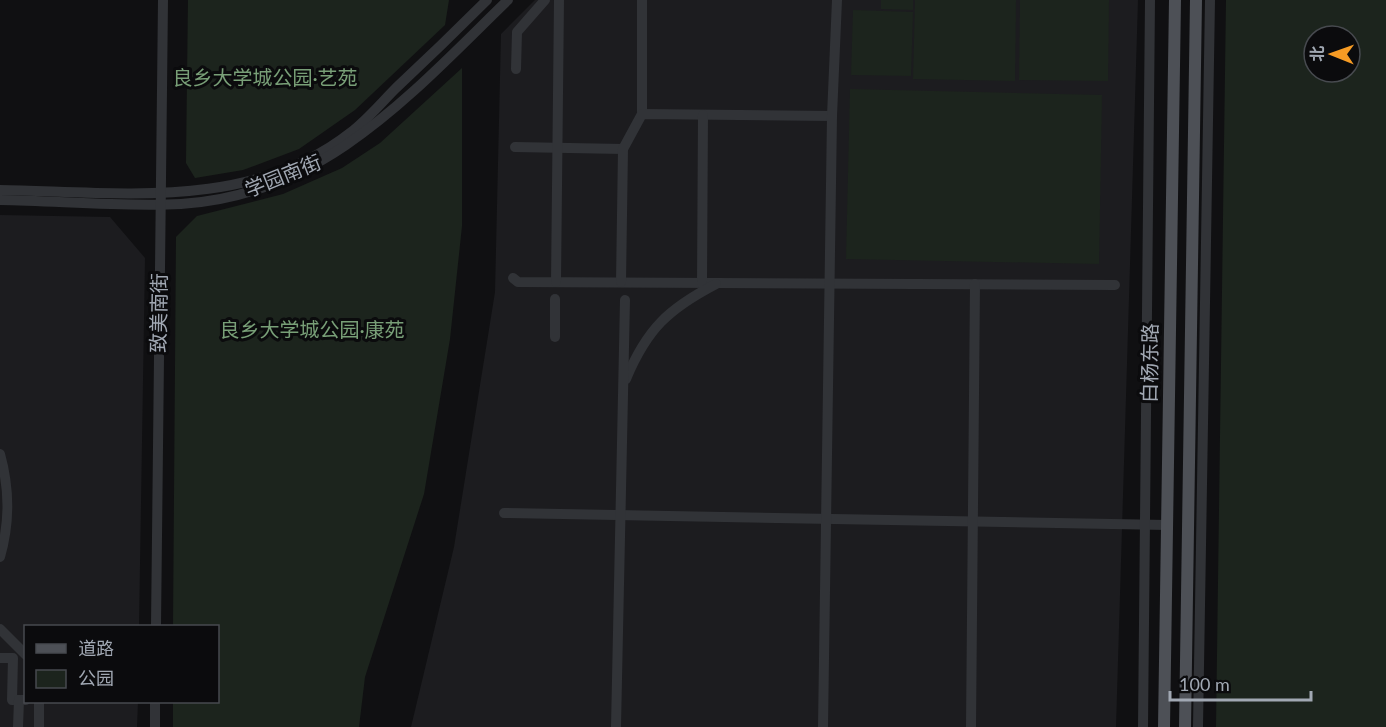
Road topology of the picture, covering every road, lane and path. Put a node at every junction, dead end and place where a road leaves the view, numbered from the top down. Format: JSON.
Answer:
{"nodes":[{"id":1,"x":163,"y":0,"type":"edge"},
{"id":2,"x":488,"y":0,"type":"edge"},
{"id":3,"x":508,"y":0,"type":"edge"},
{"id":4,"x":545,"y":0,"type":"edge"},
{"id":5,"x":559,"y":0,"type":"edge"},
{"id":6,"x":642,"y":0,"type":"edge"},
{"id":7,"x":837,"y":0,"type":"edge"},
{"id":8,"x":1150,"y":0,"type":"edge"},
{"id":9,"x":1175,"y":0,"type":"edge"},
{"id":10,"x":1196,"y":0,"type":"edge"},
{"id":11,"x":1210,"y":0,"type":"edge"},
{"id":12,"x":516,"y":69,"type":"dead end"},
{"id":13,"x":642,"y":114,"type":"junction"},
{"id":14,"x":703,"y":115,"type":"junction"},
{"id":15,"x":832,"y":116,"type":"junction"},
{"id":16,"x":515,"y":147,"type":"dead end"},
{"id":17,"x":557,"y":148,"type":"junction"},
{"id":18,"x":623,"y":149,"type":"junction"},
{"id":19,"x":0,"y":190,"type":"edge"},
{"id":20,"x":161,"y":198,"type":"junction"},
{"id":21,"x":0,"y":200,"type":"edge"},
{"id":22,"x":513,"y":278,"type":"dead end"},
{"id":23,"x":556,"y":282,"type":"junction"},
{"id":24,"x":621,"y":282,"type":"junction"},
{"id":25,"x":702,"y":283,"type":"junction"},
{"id":26,"x":718,"y":283,"type":"junction"},
{"id":27,"x":975,"y":284,"type":"junction"},
{"id":28,"x":1115,"y":285,"type":"dead end"},
{"id":29,"x":555,"y":299,"type":"dead end"},
{"id":30,"x":625,"y":300,"type":"dead end"},
{"id":31,"x":555,"y":337,"type":"dead end"},
{"id":32,"x":624,"y":386,"type":"junction"},
{"id":33,"x":0,"y":454,"type":"edge"},
{"id":34,"x":504,"y":513,"type":"dead end"},
{"id":35,"x":621,"y":515,"type":"junction"},
{"id":36,"x":973,"y":522,"type":"junction"},
{"id":37,"x":1146,"y":525,"type":"junction"},
{"id":38,"x":1167,"y":525,"type":"junction"},
{"id":39,"x":0,"y":557,"type":"edge"},
{"id":40,"x":156,"y":625,"type":"edge"},
{"id":41,"x":0,"y":628,"type":"edge"},
{"id":42,"x":24,"y":653,"type":"edge"},
{"id":43,"x":0,"y":658,"type":"edge"},
{"id":44,"x":22,"y":700,"type":"edge"},
{"id":45,"x":39,"y":703,"type":"edge"},
{"id":46,"x":155,"y":703,"type":"edge"},
{"id":47,"x":18,"y":727,"type":"edge"},
{"id":48,"x":39,"y":727,"type":"edge"},
{"id":49,"x":155,"y":727,"type":"edge"},
{"id":50,"x":616,"y":727,"type":"edge"},
{"id":51,"x":823,"y":727,"type":"edge"},
{"id":52,"x":971,"y":727,"type":"edge"},
{"id":53,"x":1143,"y":727,"type":"edge"},
{"id":54,"x":1164,"y":727,"type":"edge"},
{"id":55,"x":1185,"y":727,"type":"edge"},
{"id":56,"x":1198,"y":727,"type":"edge"}],
"edges":[{"from":1,"to":20,"type":"street","name":"致美南街"},
{"from":2,"to":20,"type":"street","name":"学园南街"},
{"from":3,"to":20,"type":"street","name":"学园南街"},
{"from":4,"to":12,"type":"street"},
{"from":5,"to":17,"type":"street"},
{"from":6,"to":13,"type":"street"},
{"from":7,"to":15,"type":"street"},
{"from":8,"to":37,"type":"street"},
{"from":9,"to":38,"type":"main road","name":"白杨东路"},
{"from":10,"to":55,"type":"main road"},
{"from":11,"to":56,"type":"street"},
{"from":13,"to":14,"type":"street"},
{"from":13,"to":18,"type":"street"},
{"from":14,"to":15,"type":"street"},
{"from":14,"to":25,"type":"street"},
{"from":15,"to":51,"type":"street"},
{"from":16,"to":17,"type":"street"},
{"from":17,"to":18,"type":"street"},
{"from":17,"to":23,"type":"street"},
{"from":18,"to":24,"type":"street"},
{"from":19,"to":20,"type":"street","name":"学园南街"},
{"from":20,"to":21,"type":"street","name":"学园南街"},
{"from":20,"to":40,"type":"street","name":"致美南街"},
{"from":22,"to":23,"type":"street"},
{"from":23,"to":24,"type":"street"},
{"from":24,"to":25,"type":"street"},
{"from":25,"to":26,"type":"street"},
{"from":26,"to":27,"type":"street"},
{"from":26,"to":32,"type":"street"},
{"from":27,"to":28,"type":"street"},
{"from":27,"to":36,"type":"street"},
{"from":29,"to":31,"type":"street"},
{"from":30,"to":32,"type":"street"},
{"from":32,"to":35,"type":"street"},
{"from":33,"to":39,"type":"street"},
{"from":34,"to":35,"type":"street"},
{"from":35,"to":36,"type":"street"},
{"from":35,"to":50,"type":"street"},
{"from":36,"to":37,"type":"street"},
{"from":36,"to":52,"type":"street"},
{"from":37,"to":38,"type":"street"},
{"from":37,"to":53,"type":"street"},
{"from":38,"to":54,"type":"main road","name":"白杨东路"},
{"from":41,"to":42,"type":"street"},
{"from":43,"to":44,"type":"street"},
{"from":44,"to":47,"type":"street"},
{"from":45,"to":48,"type":"street"},
{"from":46,"to":49,"type":"street"}]}
